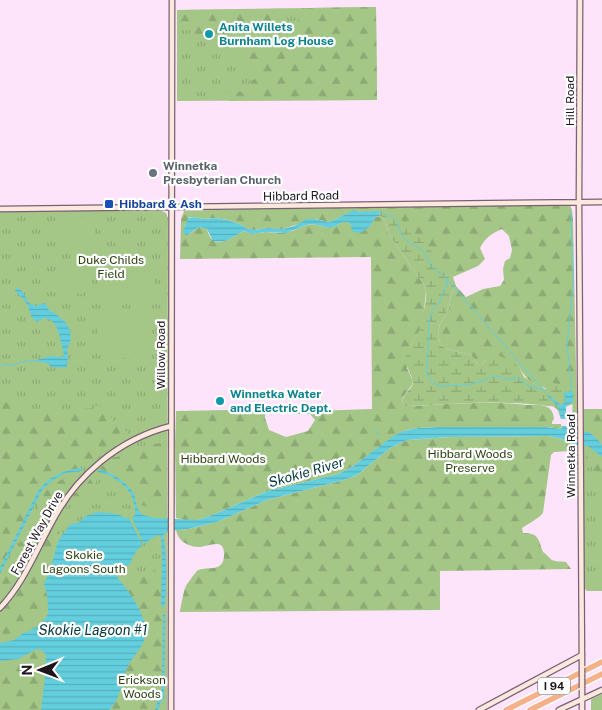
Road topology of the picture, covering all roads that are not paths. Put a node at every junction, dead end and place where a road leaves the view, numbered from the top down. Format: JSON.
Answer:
{"nodes":[{"id":1,"x":172,"y":0,"type":"edge"},
{"id":2,"x":580,"y":0,"type":"edge"},
{"id":3,"x":580,"y":202,"type":"junction"},
{"id":4,"x":602,"y":202,"type":"edge"},
{"id":5,"x":172,"y":207,"type":"junction"},
{"id":6,"x":0,"y":209,"type":"edge"},
{"id":7,"x":171,"y":426,"type":"junction"},
{"id":8,"x":0,"y":608,"type":"edge"},
{"id":9,"x":582,"y":655,"type":"junction"},
{"id":10,"x":602,"y":662,"type":"edge"},
{"id":11,"x":602,"y":674,"type":"edge"},
{"id":12,"x":602,"y":690,"type":"edge"},
{"id":13,"x":582,"y":700,"type":"junction"},
{"id":14,"x":171,"y":710,"type":"edge"},
{"id":15,"x":479,"y":710,"type":"edge"},
{"id":16,"x":506,"y":710,"type":"edge"},
{"id":17,"x":530,"y":710,"type":"edge"},
{"id":18,"x":559,"y":710,"type":"edge"},
{"id":19,"x":582,"y":710,"type":"edge"}],
"edges":[{"from":1,"to":5,"type":"street","name":"Willow Road"},
{"from":2,"to":3,"type":"street","name":"Hill Road"},
{"from":3,"to":4,"type":"street","name":"Hibbard Road"},
{"from":3,"to":5,"type":"street","name":"Hibbard Road"},
{"from":3,"to":9,"type":"street","name":"Winnetka Road"},
{"from":5,"to":6,"type":"street","name":"Hibbard Road"},
{"from":5,"to":7,"type":"street","name":"Willow Road"},
{"from":7,"to":8,"type":"street","name":"Forest Way Drive"},
{"from":7,"to":14,"type":"street","name":"Willow Road"},
{"from":9,"to":13,"type":"street","name":"Winnetka Road","bridge":true},
{"from":9,"to":15,"type":"street"},
{"from":10,"to":16,"type":"highway","number":"I 94"},
{"from":11,"to":17,"type":"highway","number":"I 94"},
{"from":12,"to":13,"type":"street"},
{"from":13,"to":18,"type":"street"},
{"from":13,"to":19,"type":"street","name":"Winnetka Road"}]}
